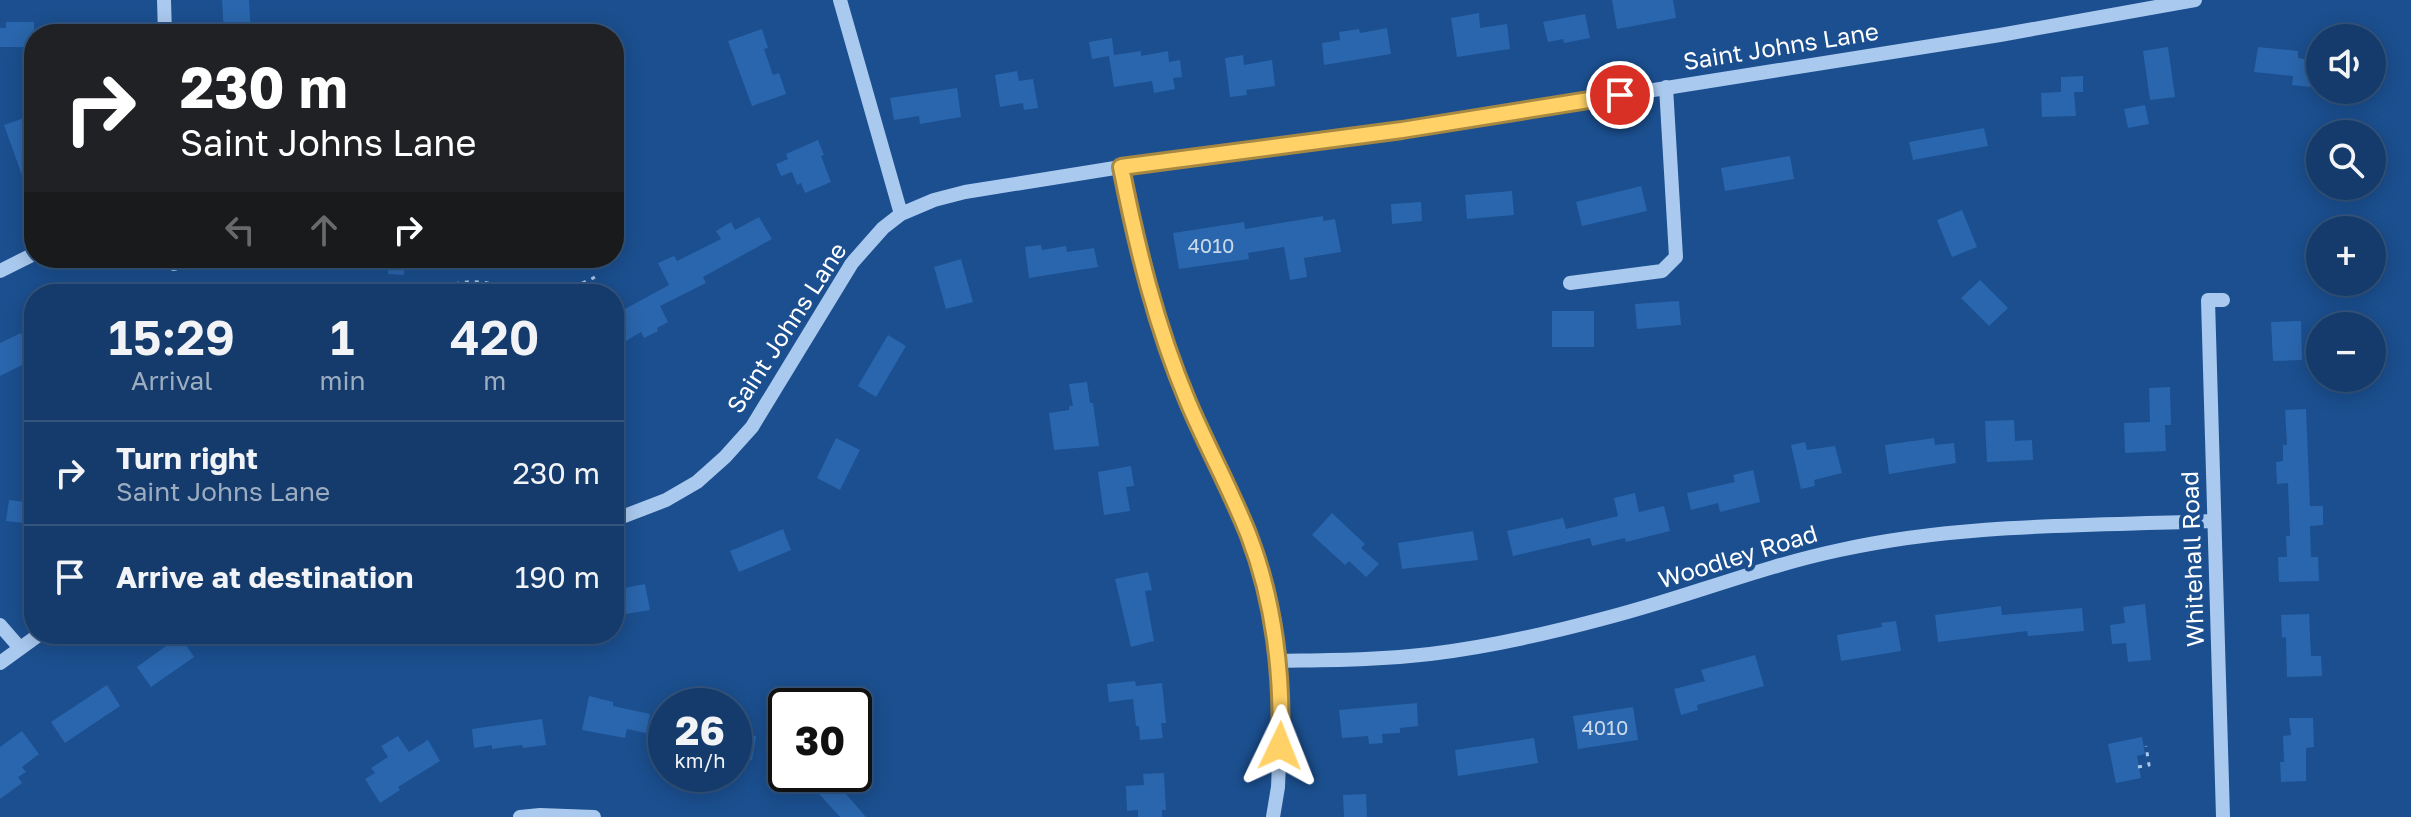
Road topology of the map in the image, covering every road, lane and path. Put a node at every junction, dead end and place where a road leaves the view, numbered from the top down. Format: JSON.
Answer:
{"nodes":[{"id":1,"x":164,"y":0,"type":"edge"},
{"id":2,"x":840,"y":0,"type":"edge"},
{"id":3,"x":2158,"y":0,"type":"edge"},
{"id":4,"x":2195,"y":0,"type":"edge"},
{"id":5,"x":2145,"y":9,"type":"junction"},
{"id":6,"x":165,"y":24,"type":"edge"},
{"id":7,"x":1666,"y":87,"type":"junction"},
{"id":8,"x":1121,"y":167,"type":"junction"},
{"id":9,"x":901,"y":214,"type":"junction"},
{"id":10,"x":24,"y":259,"type":"edge"},
{"id":11,"x":0,"y":271,"type":"edge"},
{"id":12,"x":599,"y":275,"type":"dead end"},
{"id":13,"x":1570,"y":283,"type":"dead end"},
{"id":14,"x":455,"y":284,"type":"dead end"},
{"id":15,"x":493,"y":284,"type":"edge"},
{"id":16,"x":578,"y":284,"type":"edge"},
{"id":17,"x":2215,"y":300,"type":"dead end"},
{"id":18,"x":624,"y":516,"type":"edge"},
{"id":19,"x":2213,"y":521,"type":"junction"},
{"id":20,"x":0,"y":625,"type":"edge"},
{"id":21,"x":26,"y":644,"type":"edge"},
{"id":22,"x":20,"y":648,"type":"junction"},
{"id":23,"x":1279,"y":661,"type":"junction"},
{"id":24,"x":0,"y":663,"type":"edge"},
{"id":25,"x":2146,"y":746,"type":"dead end"},
{"id":26,"x":2138,"y":767,"type":"dead end"},
{"id":27,"x":520,"y":817,"type":"edge"},
{"id":28,"x":594,"y":817,"type":"edge"},
{"id":29,"x":1273,"y":817,"type":"edge"},
{"id":30,"x":2223,"y":817,"type":"edge"}],
"edges":[{"from":1,"to":6,"type":"street"},
{"from":2,"to":9,"type":"street"},
{"from":3,"to":5,"type":"street"},
{"from":4,"to":5,"type":"street","name":"Saint Johns Lane"},
{"from":5,"to":7,"type":"street","name":"Saint Johns Lane"},
{"from":7,"to":8,"type":"street","name":"Saint Johns Lane"},
{"from":7,"to":13,"type":"street"},
{"from":8,"to":9,"type":"street","name":"Saint Johns Lane"},
{"from":8,"to":23,"type":"street"},
{"from":9,"to":18,"type":"street","name":"Saint Johns Lane"},
{"from":10,"to":11,"type":"street"},
{"from":12,"to":16,"type":"path"},
{"from":14,"to":15,"type":"path"},
{"from":17,"to":19,"type":"street","name":"Whitehall Road"},
{"from":19,"to":23,"type":"street","name":"Woodley Road"},
{"from":19,"to":30,"type":"street","name":"Whitehall Road"},
{"from":20,"to":22,"type":"street"},
{"from":21,"to":22,"type":"street"},
{"from":22,"to":24,"type":"street"},
{"from":23,"to":29,"type":"street"},
{"from":25,"to":26,"type":"path"},
{"from":27,"to":28,"type":"street"}]}
